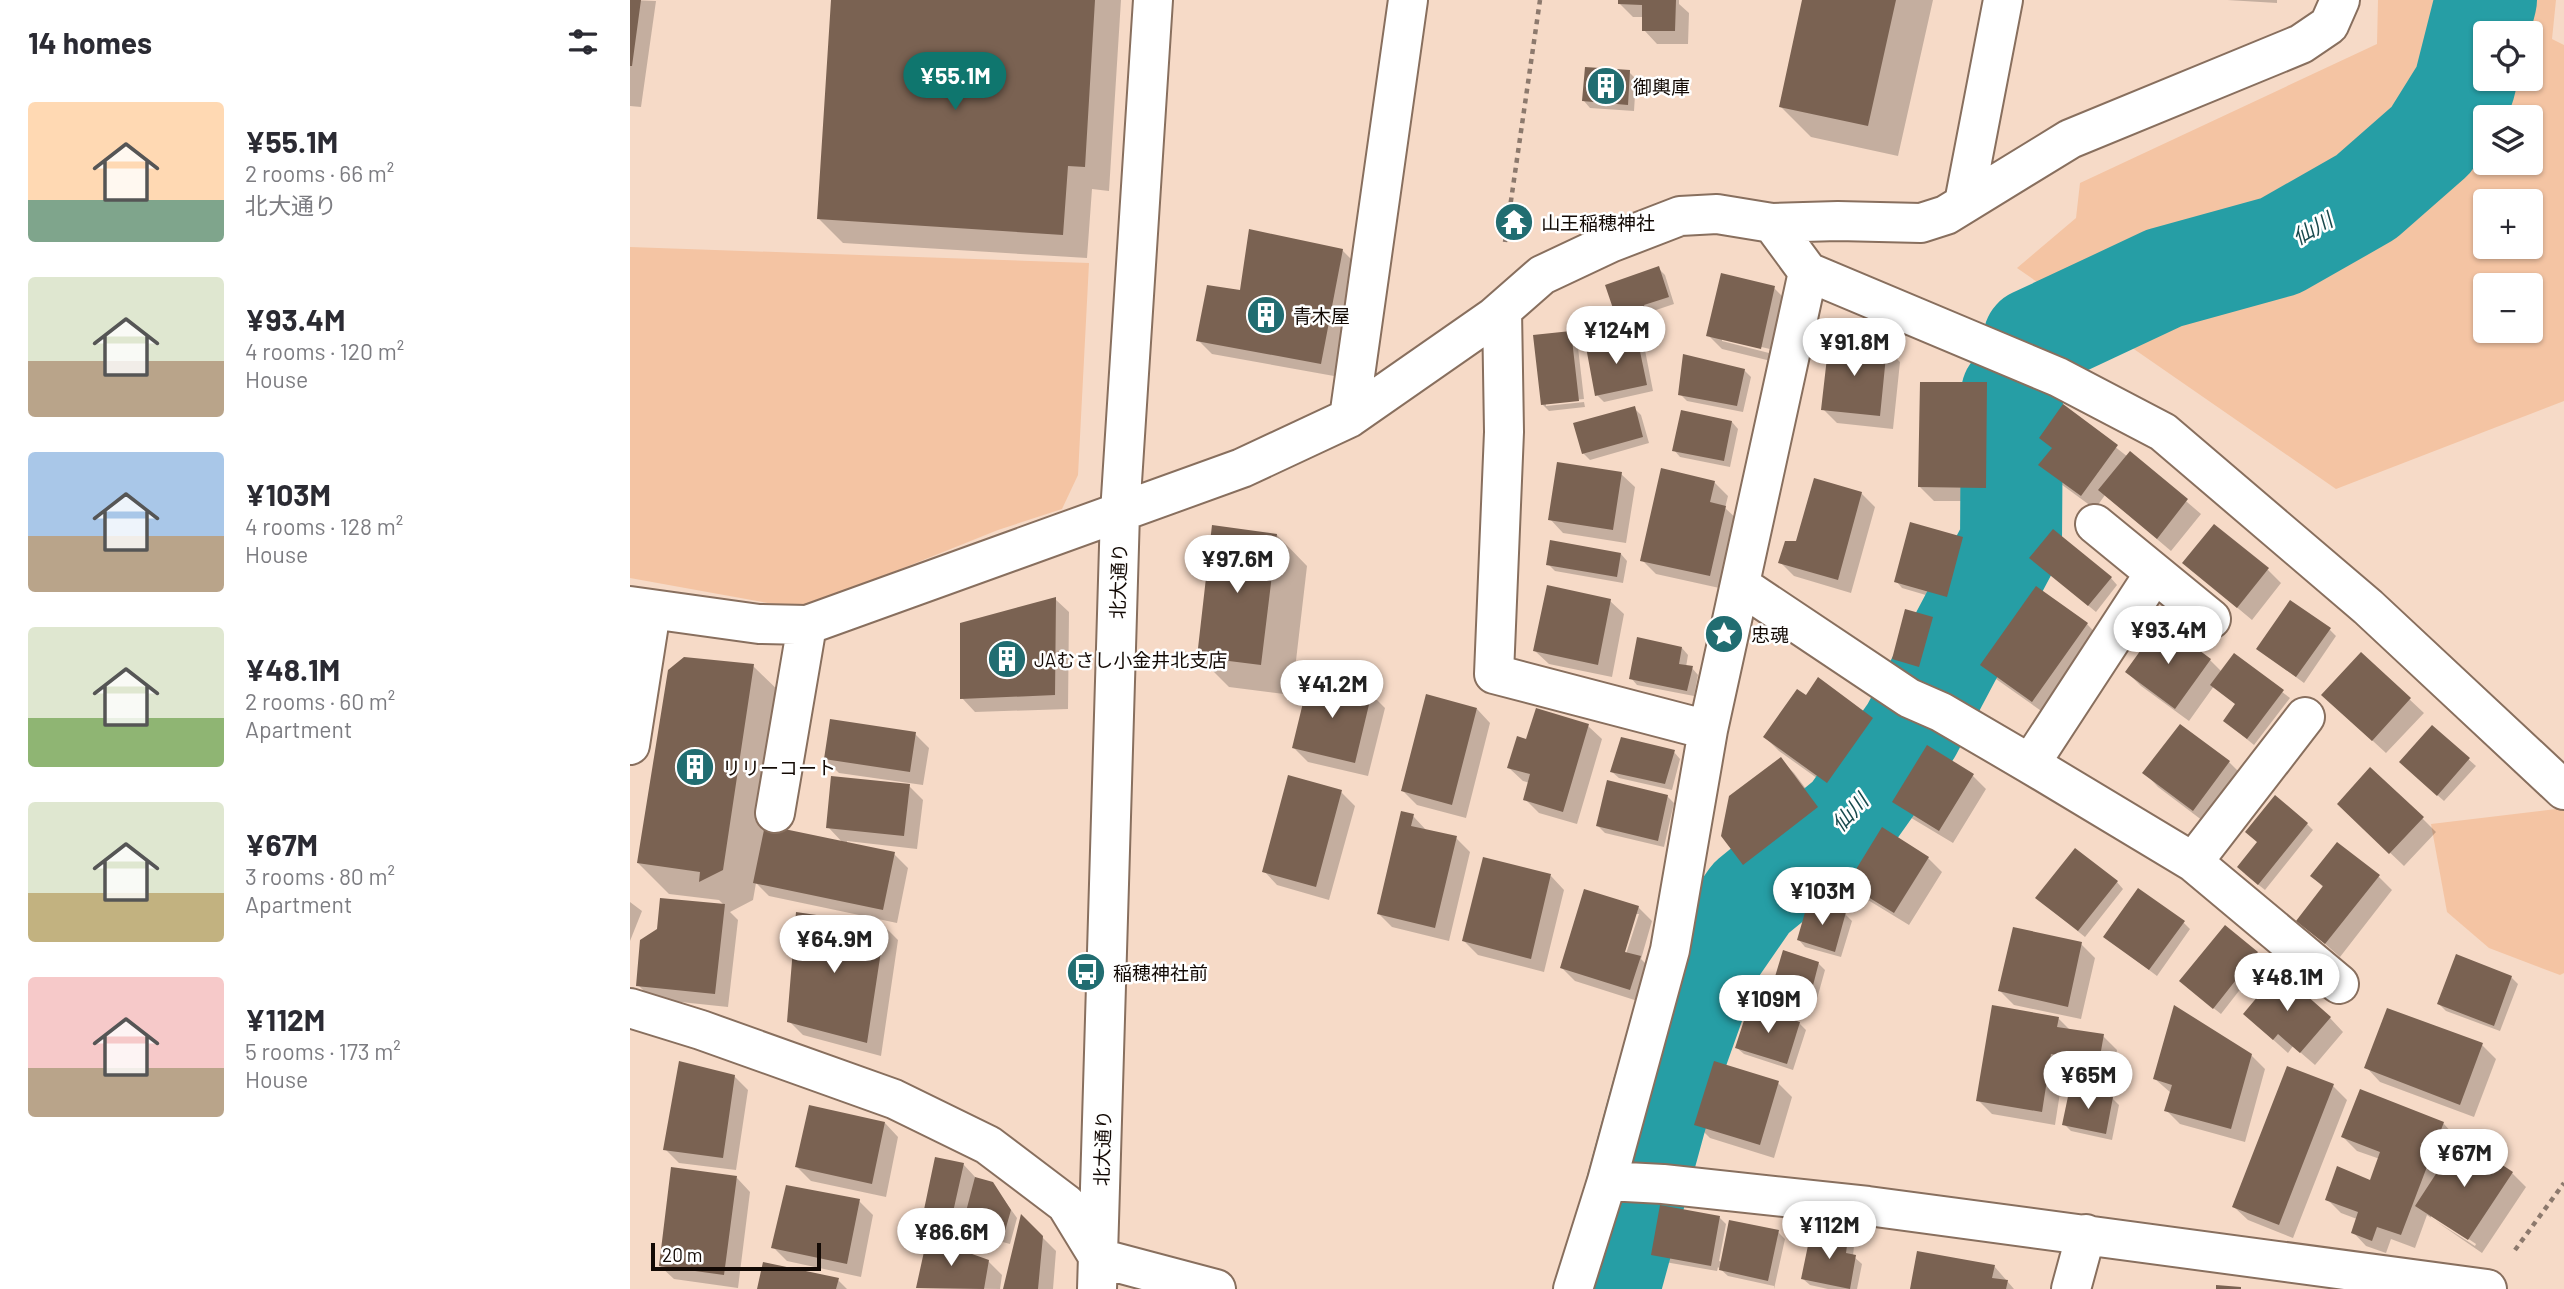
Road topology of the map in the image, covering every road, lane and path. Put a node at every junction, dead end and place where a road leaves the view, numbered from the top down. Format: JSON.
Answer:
{"nodes":[{"id":1,"x":1153,"y":0,"type":"edge"},
{"id":2,"x":1408,"y":0,"type":"edge"},
{"id":3,"x":1540,"y":0,"type":"edge"},
{"id":4,"x":2003,"y":0,"type":"edge"},
{"id":5,"x":2340,"y":0,"type":"edge"},
{"id":6,"x":1964,"y":203,"type":"junction"},
{"id":7,"x":1772,"y":223,"type":"junction"},
{"id":8,"x":1808,"y":272,"type":"junction"},
{"id":9,"x":1498,"y":314,"type":"junction"},
{"id":10,"x":1349,"y":418,"type":"junction"},
{"id":11,"x":1120,"y":513,"type":"junction"},
{"id":12,"x":2095,"y":524,"type":"dead end"},
{"id":13,"x":2154,"y":574,"type":"junction"},
{"id":14,"x":1740,"y":585,"type":"junction"},
{"id":15,"x":641,"y":608,"type":"edge"},
{"id":16,"x":2211,"y":619,"type":"dead end"},
{"id":17,"x":807,"y":625,"type":"junction"},
{"id":18,"x":2305,"y":717,"type":"dead end"},
{"id":19,"x":1708,"y":730,"type":"junction"},
{"id":20,"x":630,"y":745,"type":"edge"},
{"id":21,"x":2030,"y":764,"type":"junction"},
{"id":22,"x":2564,"y":790,"type":"edge"},
{"id":23,"x":775,"y":813,"type":"dead end"},
{"id":24,"x":2193,"y":862,"type":"junction"},
{"id":25,"x":2339,"y":984,"type":"dead end"},
{"id":26,"x":630,"y":1008,"type":"edge"},
{"id":27,"x":1606,"y":1181,"type":"junction"},
{"id":28,"x":2564,"y":1183,"type":"edge"},
{"id":29,"x":2086,"y":1234,"type":"junction"},
{"id":30,"x":2511,"y":1256,"type":"dead end"},
{"id":31,"x":1098,"y":1273,"type":"edge"},
{"id":32,"x":1216,"y":1289,"type":"edge"},
{"id":33,"x":1573,"y":1289,"type":"edge"},
{"id":34,"x":2071,"y":1289,"type":"edge"},
{"id":35,"x":2487,"y":1289,"type":"edge"}],
"edges":[{"from":1,"to":11,"type":"street","name":"北大通り"},
{"from":2,"to":10,"type":"street"},
{"from":3,"to":9,"type":"path"},
{"from":4,"to":6,"type":"street"},
{"from":5,"to":6,"type":"street"},
{"from":6,"to":7,"type":"street"},
{"from":7,"to":8,"type":"street"},
{"from":7,"to":9,"type":"street"},
{"from":8,"to":14,"type":"street"},
{"from":8,"to":22,"type":"street"},
{"from":9,"to":10,"type":"street"},
{"from":9,"to":19,"type":"street"},
{"from":10,"to":11,"type":"street"},
{"from":11,"to":17,"type":"street"},
{"from":11,"to":31,"type":"street","name":"北大通り"},
{"from":12,"to":13,"type":"street"},
{"from":13,"to":16,"type":"street"},
{"from":13,"to":21,"type":"street"},
{"from":14,"to":19,"type":"street"},
{"from":14,"to":21,"type":"street"},
{"from":15,"to":17,"type":"street"},
{"from":15,"to":20,"type":"street"},
{"from":17,"to":23,"type":"street"},
{"from":18,"to":24,"type":"street"},
{"from":19,"to":27,"type":"street"},
{"from":21,"to":24,"type":"street"},
{"from":24,"to":25,"type":"street"},
{"from":26,"to":31,"type":"street"},
{"from":27,"to":29,"type":"street"},
{"from":27,"to":33,"type":"street"},
{"from":28,"to":30,"type":"path"},
{"from":29,"to":34,"type":"street"},
{"from":29,"to":35,"type":"street"},
{"from":31,"to":32,"type":"street"}]}
